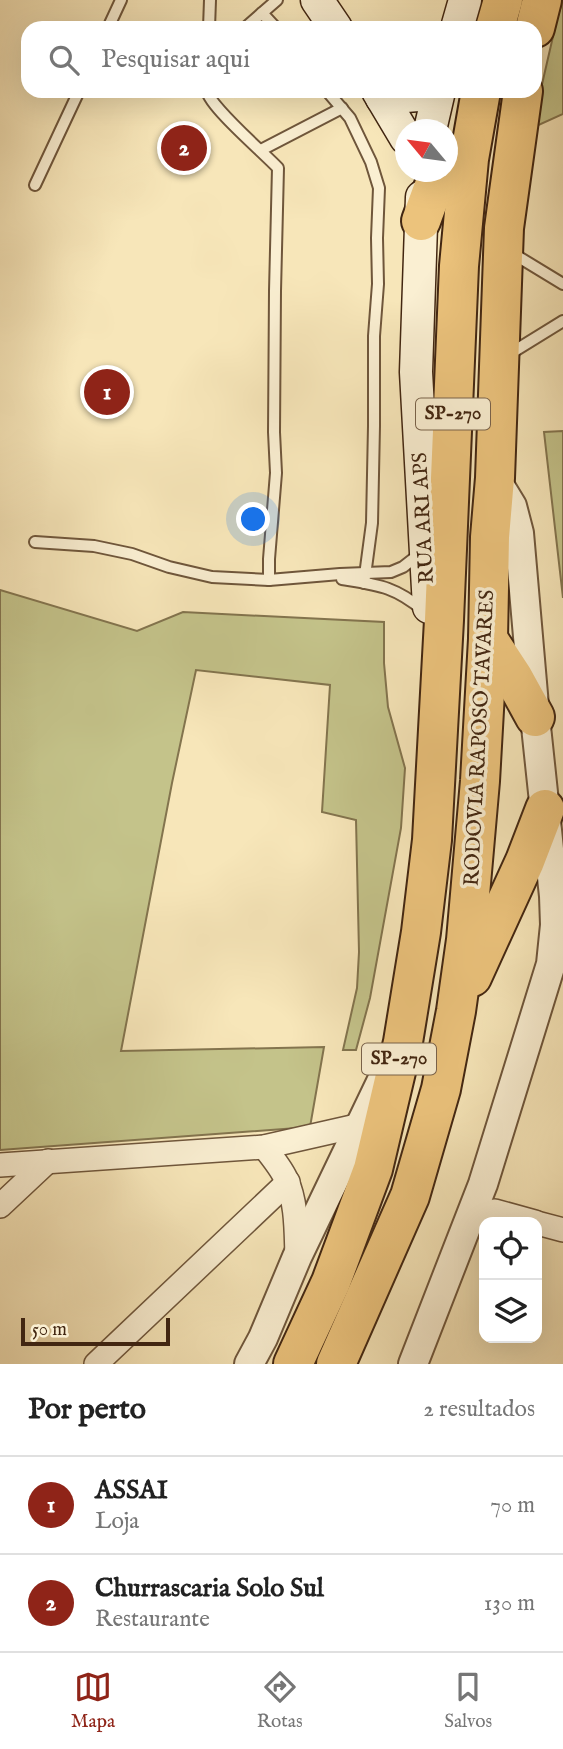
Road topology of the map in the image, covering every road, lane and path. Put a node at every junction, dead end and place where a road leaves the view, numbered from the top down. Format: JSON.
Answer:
{"nodes":[{"id":1,"x":121,"y":0,"type":"edge"},
{"id":2,"x":211,"y":0,"type":"edge"},
{"id":3,"x":277,"y":0,"type":"edge"},
{"id":4,"x":317,"y":0,"type":"edge"},
{"id":5,"x":465,"y":0,"type":"edge"},
{"id":6,"x":503,"y":0,"type":"edge"},
{"id":7,"x":542,"y":0,"type":"edge"},
{"id":8,"x":262,"y":13,"type":"junction"},
{"id":9,"x":111,"y":21,"type":"edge"},
{"id":10,"x":210,"y":21,"type":"edge"},
{"id":11,"x":253,"y":21,"type":"edge"},
{"id":12,"x":269,"y":21,"type":"edge"},
{"id":13,"x":331,"y":21,"type":"edge"},
{"id":14,"x":459,"y":21,"type":"edge"},
{"id":15,"x":497,"y":21,"type":"edge"},
{"id":16,"x":537,"y":21,"type":"edge"},
{"id":17,"x":76,"y":98,"type":"edge"},
{"id":18,"x":209,"y":98,"type":"edge"},
{"id":19,"x":333,"y":98,"type":"edge"},
{"id":20,"x":382,"y":98,"type":"edge"},
{"id":21,"x":437,"y":98,"type":"edge"},
{"id":22,"x":469,"y":98,"type":"edge"},
{"id":23,"x":480,"y":98,"type":"edge"},
{"id":24,"x":522,"y":98,"type":"edge"},
{"id":25,"x":342,"y":108,"type":"junction"},
{"id":26,"x":433,"y":119,"type":"edge"},
{"id":27,"x":395,"y":120,"type":"edge"},
{"id":28,"x":458,"y":123,"type":"edge"},
{"id":29,"x":261,"y":150,"type":"junction"},
{"id":30,"x":422,"y":182,"type":"edge"},
{"id":31,"x":435,"y":182,"type":"edge"},
{"id":32,"x":36,"y":185,"type":"dead end"},
{"id":33,"x":421,"y":221,"type":"junction"},
{"id":34,"x":504,"y":248,"type":"junction"},
{"id":35,"x":563,"y":284,"type":"edge"},
{"id":36,"x":563,"y":321,"type":"edge"},
{"id":37,"x":500,"y":360,"type":"junction"},
{"id":38,"x":495,"y":478,"type":"junction"},
{"id":39,"x":35,"y":542,"type":"dead end"},
{"id":40,"x":426,"y":549,"type":"junction"},
{"id":41,"x":365,"y":578,"type":"junction"},
{"id":42,"x":269,"y":580,"type":"junction"},
{"id":43,"x":429,"y":615,"type":"junction"},
{"id":44,"x":488,"y":639,"type":"junction"},
{"id":45,"x":535,"y":718,"type":"junction"},
{"id":46,"x":437,"y":738,"type":"junction"},
{"id":47,"x":545,"y":809,"type":"junction"},
{"id":48,"x":456,"y":1011,"type":"junction"},
{"id":49,"x":403,"y":1042,"type":"junction"},
{"id":50,"x":361,"y":1125,"type":"junction"},
{"id":51,"x":264,"y":1147,"type":"junction"},
{"id":52,"x":48,"y":1161,"type":"junction"},
{"id":53,"x":0,"y":1165,"type":"edge"},
{"id":54,"x":288,"y":1182,"type":"junction"},
{"id":55,"x":483,"y":1184,"type":"junction"},
{"id":56,"x":0,"y":1206,"type":"edge"},
{"id":57,"x":495,"y":1211,"type":"junction"},
{"id":58,"x":516,"y":1217,"type":"edge"},
{"id":59,"x":542,"y":1225,"type":"edge"},
{"id":60,"x":467,"y":1226,"type":"junction"},
{"id":61,"x":563,"y":1230,"type":"edge"},
{"id":62,"x":297,"y":1257,"type":"junction"},
{"id":63,"x":96,"y":1364,"type":"edge"},
{"id":64,"x":249,"y":1364,"type":"edge"},
{"id":65,"x":293,"y":1364,"type":"edge"},
{"id":66,"x":336,"y":1364,"type":"edge"},
{"id":67,"x":413,"y":1364,"type":"edge"}],
"edges":[{"from":1,"to":9,"type":"lane"},
{"from":2,"to":10,"type":"lane"},
{"from":3,"to":8,"type":"lane"},
{"from":4,"to":13,"type":"main road"},
{"from":5,"to":14,"type":"main road"},
{"from":6,"to":15,"type":"highway"},
{"from":7,"to":16,"type":"highway"},
{"from":8,"to":11,"type":"lane"},
{"from":8,"to":12,"type":"lane"},
{"from":17,"to":32,"type":"lane"},
{"from":18,"to":29,"type":"lane"},
{"from":19,"to":25,"type":"lane"},
{"from":20,"to":27,"type":"main road"},
{"from":21,"to":26,"type":"main road"},
{"from":22,"to":28,"type":"highway"},
{"from":23,"to":46,"type":"highway","name":"RODOVIA RAPOSO TAVARES","number":"SP-270"},
{"from":24,"to":34,"type":"highway","name":"RODOVIA RAPOSO TAVARES","number":"SP-270"},
{"from":25,"to":29,"type":"lane"},
{"from":25,"to":41,"type":"lane"},
{"from":29,"to":42,"type":"lane"},
{"from":30,"to":33,"type":"main road","name":"RUA ARI APS"},
{"from":31,"to":33,"type":"highway"},
{"from":33,"to":40,"type":"main road","name":"RUA ARI APS"},
{"from":34,"to":35,"type":"lane"},
{"from":34,"to":37,"type":"highway","name":"RODOVIA RAPOSO TAVARES","number":"SP-270"},
{"from":36,"to":37,"type":"lane"},
{"from":37,"to":38,"type":"highway","name":"RODOVIA RAPOSO TAVARES","number":"SP-270"},
{"from":38,"to":44,"type":"highway","name":"RODOVIA RAPOSO TAVARES","number":"SP-270"},
{"from":38,"to":45,"type":"street"},
{"from":39,"to":42,"type":"lane"},
{"from":40,"to":41,"type":"lane"},
{"from":40,"to":43,"type":"main road","name":"RUA ARI APS"},
{"from":41,"to":42,"type":"lane"},
{"from":41,"to":43,"type":"lane"},
{"from":43,"to":46,"type":"main road","name":"RUA ARI APS"},
{"from":44,"to":45,"type":"highway"},
{"from":44,"to":48,"type":"highway","name":"RODOVIA RAPOSO TAVARES","number":"SP-270"},
{"from":45,"to":47,"type":"street"},
{"from":46,"to":49,"type":"highway","name":"RODOVIA RAPOSO TAVARES","number":"SP-270"},
{"from":47,"to":48,"type":"highway"},
{"from":47,"to":55,"type":"street"},
{"from":48,"to":66,"type":"highway","name":"RODOVIA RAPOSO TAVARES","number":"SP-270"},
{"from":49,"to":50,"type":"street"},
{"from":49,"to":65,"type":"highway","name":"RODOVIA RAPOSO TAVARES","number":"SP-270"},
{"from":50,"to":51,"type":"street"},
{"from":50,"to":62,"type":"street"},
{"from":51,"to":52,"type":"street"},
{"from":51,"to":54,"type":"street"},
{"from":52,"to":53,"type":"street"},
{"from":52,"to":56,"type":"street"},
{"from":54,"to":62,"type":"street"},
{"from":54,"to":63,"type":"street"},
{"from":55,"to":57,"type":"street"},
{"from":55,"to":60,"type":"street"},
{"from":57,"to":58,"type":"street"},
{"from":57,"to":60,"type":"street"},
{"from":59,"to":61,"type":"street"},
{"from":60,"to":67,"type":"street"},
{"from":62,"to":64,"type":"street"}]}
